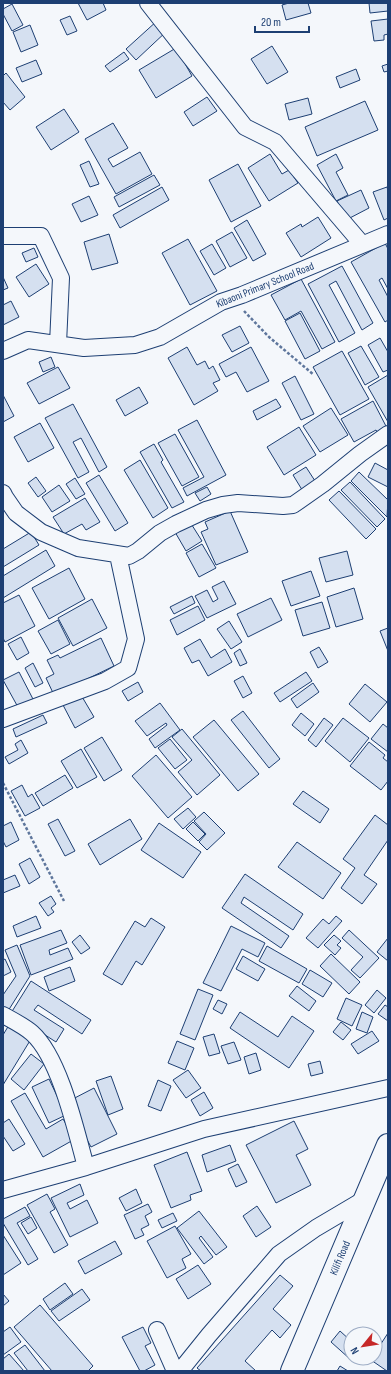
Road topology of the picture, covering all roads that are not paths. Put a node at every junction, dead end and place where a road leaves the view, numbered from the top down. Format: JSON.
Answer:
{"nodes":[{"id":1,"x":148,"y":3,"type":"edge"},
{"id":2,"x":388,"y":234,"type":"edge"},
{"id":3,"x":3,"y":236,"type":"edge"},
{"id":4,"x":362,"y":244,"type":"junction"},
{"id":5,"x":58,"y":344,"type":"junction"},
{"id":6,"x":3,"y":351,"type":"edge"},
{"id":7,"x":388,"y":434,"type":"edge"},
{"id":8,"x":3,"y":493,"type":"edge"},
{"id":9,"x":118,"y":555,"type":"junction"},
{"id":10,"x":3,"y":719,"type":"edge"},
{"id":11,"x":3,"y":1015,"type":"edge"},
{"id":12,"x":388,"y":1088,"type":"edge"},
{"id":13,"x":388,"y":1145,"type":"edge"},
{"id":14,"x":86,"y":1168,"type":"junction"},
{"id":15,"x":3,"y":1190,"type":"edge"},
{"id":16,"x":365,"y":1199,"type":"junction"},
{"id":17,"x":157,"y":1330,"type":"dead end"},
{"id":18,"x":175,"y":1371,"type":"edge"},
{"id":19,"x":180,"y":1371,"type":"edge"},
{"id":20,"x":292,"y":1371,"type":"edge"}],
"edges":[{"from":1,"to":4,"type":"street"},
{"from":2,"to":4,"type":"street","name":"Kibaoni Primary School Road"},
{"from":3,"to":5,"type":"street"},
{"from":4,"to":5,"type":"street","name":"Kibaoni Primary School Road"},
{"from":5,"to":6,"type":"street","name":"Kibaoni Primary School Road"},
{"from":7,"to":9,"type":"street"},
{"from":8,"to":9,"type":"street"},
{"from":9,"to":10,"type":"street"},
{"from":11,"to":14,"type":"street"},
{"from":12,"to":14,"type":"street"},
{"from":13,"to":16,"type":"street","name":"Kilifi Road"},
{"from":14,"to":15,"type":"street"},
{"from":16,"to":19,"type":"street"},
{"from":16,"to":20,"type":"street","name":"Kilifi Road"},
{"from":17,"to":18,"type":"street"}]}
